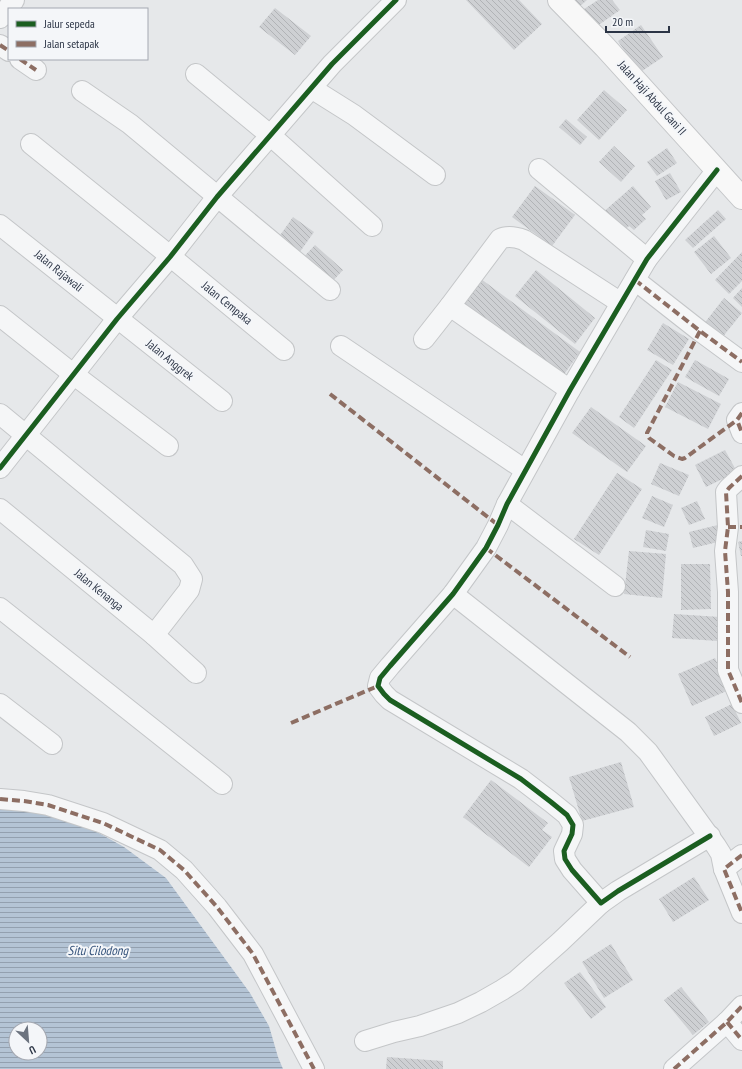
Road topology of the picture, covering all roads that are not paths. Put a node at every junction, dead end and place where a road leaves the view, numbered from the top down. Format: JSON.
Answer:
{"nodes":[{"id":1,"x":14,"y":0,"type":"edge"},
{"id":2,"x":396,"y":0,"type":"edge"},
{"id":3,"x":560,"y":0,"type":"edge"},
{"id":4,"x":0,"y":18,"type":"edge"},
{"id":5,"x":0,"y":45,"type":"edge"},
{"id":6,"x":8,"y":51,"type":"edge"},
{"id":7,"x":21,"y":60,"type":"edge"},
{"id":8,"x":36,"y":70,"type":"dead end"},
{"id":9,"x":196,"y":74,"type":"dead end"},
{"id":10,"x":321,"y":77,"type":"junction"},
{"id":11,"x":82,"y":91,"type":"dead end"},
{"id":12,"x":270,"y":135,"type":"junction"},
{"id":13,"x":31,"y":144,"type":"dead end"},
{"id":14,"x":539,"y":170,"type":"dead end"},
{"id":15,"x":717,"y":170,"type":"junction"},
{"id":16,"x":435,"y":175,"type":"dead end"},
{"id":17,"x":217,"y":197,"type":"junction"},
{"id":18,"x":742,"y":198,"type":"edge"},
{"id":19,"x":0,"y":225,"type":"edge"},
{"id":20,"x":372,"y":226,"type":"dead end"},
{"id":21,"x":170,"y":257,"type":"junction"},
{"id":22,"x":647,"y":259,"type":"junction"},
{"id":23,"x":635,"y":280,"type":"junction"},
{"id":24,"x":330,"y":290,"type":"dead end"},
{"id":25,"x":622,"y":303,"type":"junction"},
{"id":26,"x":450,"y":306,"type":"junction"},
{"id":27,"x":0,"y":316,"type":"edge"},
{"id":28,"x":117,"y":319,"type":"junction"},
{"id":29,"x":424,"y":339,"type":"dead end"},
{"id":30,"x":341,"y":346,"type":"dead end"},
{"id":31,"x":284,"y":350,"type":"dead end"},
{"id":32,"x":742,"y":362,"type":"edge"},
{"id":33,"x":73,"y":374,"type":"junction"},
{"id":34,"x":570,"y":390,"type":"junction"},
{"id":35,"x":222,"y":401,"type":"dead end"},
{"id":36,"x":742,"y":413,"type":"edge"},
{"id":37,"x":0,"y":414,"type":"edge"},
{"id":38,"x":742,"y":433,"type":"edge"},
{"id":39,"x":25,"y":435,"type":"junction"},
{"id":40,"x":168,"y":446,"type":"dead end"},
{"id":41,"x":0,"y":468,"type":"edge"},
{"id":42,"x":525,"y":470,"type":"junction"},
{"id":43,"x":742,"y":476,"type":"edge"},
{"id":44,"x":507,"y":504,"type":"junction"},
{"id":45,"x":0,"y":509,"type":"edge"},
{"id":46,"x":735,"y":527,"type":"edge"},
{"id":47,"x":615,"y":586,"type":"dead end"},
{"id":48,"x":453,"y":594,"type":"junction"},
{"id":49,"x":0,"y":608,"type":"edge"},
{"id":50,"x":154,"y":634,"type":"junction"},
{"id":51,"x":196,"y":674,"type":"dead end"},
{"id":52,"x":742,"y":703,"type":"edge"},
{"id":53,"x":0,"y":704,"type":"edge"},
{"id":54,"x":52,"y":744,"type":"dead end"},
{"id":55,"x":222,"y":784,"type":"dead end"},
{"id":56,"x":0,"y":799,"type":"edge"},
{"id":57,"x":710,"y":836,"type":"junction"},
{"id":58,"x":742,"y":855,"type":"edge"},
{"id":59,"x":724,"y":869,"type":"junction"},
{"id":60,"x":601,"y":903,"type":"junction"},
{"id":61,"x":742,"y":912,"type":"edge"},
{"id":62,"x":742,"y":1006,"type":"edge"},
{"id":63,"x":727,"y":1022,"type":"junction"},
{"id":64,"x":742,"y":1040,"type":"edge"},
{"id":65,"x":365,"y":1041,"type":"dead end"},
{"id":66,"x":314,"y":1069,"type":"edge"},
{"id":67,"x":674,"y":1069,"type":"edge"}],
"edges":[{"from":1,"to":4,"type":"street"},
{"from":2,"to":10,"type":"street"},
{"from":3,"to":15,"type":"street","name":"Jalan Haji Abdul Gani II"},
{"from":5,"to":6,"type":"street"},
{"from":7,"to":8,"type":"street"},
{"from":9,"to":12,"type":"street"},
{"from":10,"to":12,"type":"street"},
{"from":10,"to":16,"type":"street"},
{"from":11,"to":17,"type":"street"},
{"from":12,"to":17,"type":"street"},
{"from":12,"to":20,"type":"street"},
{"from":13,"to":21,"type":"street","name":"Jalan Cempaka"},
{"from":14,"to":22,"type":"street"},
{"from":15,"to":18,"type":"street","name":"Jalan Haji Abdul Gani II"},
{"from":15,"to":22,"type":"street"},
{"from":17,"to":21,"type":"street"},
{"from":17,"to":24,"type":"street"},
{"from":19,"to":28,"type":"street","name":"Jalan Rajawali"},
{"from":21,"to":28,"type":"street"},
{"from":21,"to":31,"type":"street","name":"Jalan Cempaka"},
{"from":22,"to":23,"type":"street"},
{"from":23,"to":25,"type":"street"},
{"from":23,"to":32,"type":"street"},
{"from":25,"to":26,"type":"street"},
{"from":25,"to":34,"type":"street"},
{"from":26,"to":29,"type":"street"},
{"from":26,"to":34,"type":"street"},
{"from":27,"to":33,"type":"street"},
{"from":28,"to":33,"type":"street"},
{"from":28,"to":35,"type":"street","name":"Jalan Anggrek"},
{"from":30,"to":42,"type":"street"},
{"from":33,"to":39,"type":"street"},
{"from":33,"to":40,"type":"street"},
{"from":34,"to":42,"type":"street"},
{"from":36,"to":38,"type":"street"},
{"from":37,"to":39,"type":"street"},
{"from":39,"to":41,"type":"street"},
{"from":39,"to":50,"type":"street"},
{"from":42,"to":44,"type":"street"},
{"from":43,"to":46,"type":"street"},
{"from":44,"to":47,"type":"street"},
{"from":44,"to":48,"type":"street"},
{"from":45,"to":50,"type":"street","name":"Jalan Kenanga"},
{"from":46,"to":52,"type":"street"},
{"from":48,"to":57,"type":"street"},
{"from":48,"to":60,"type":"street"},
{"from":49,"to":55,"type":"street"},
{"from":50,"to":51,"type":"street","name":"Jalan Kenanga"},
{"from":53,"to":54,"type":"street"},
{"from":56,"to":66,"type":"street"},
{"from":57,"to":59,"type":"street"},
{"from":57,"to":60,"type":"street"},
{"from":58,"to":59,"type":"street"},
{"from":59,"to":61,"type":"street"},
{"from":60,"to":65,"type":"street"},
{"from":62,"to":63,"type":"street"},
{"from":63,"to":64,"type":"street"},
{"from":63,"to":67,"type":"street"}]}
